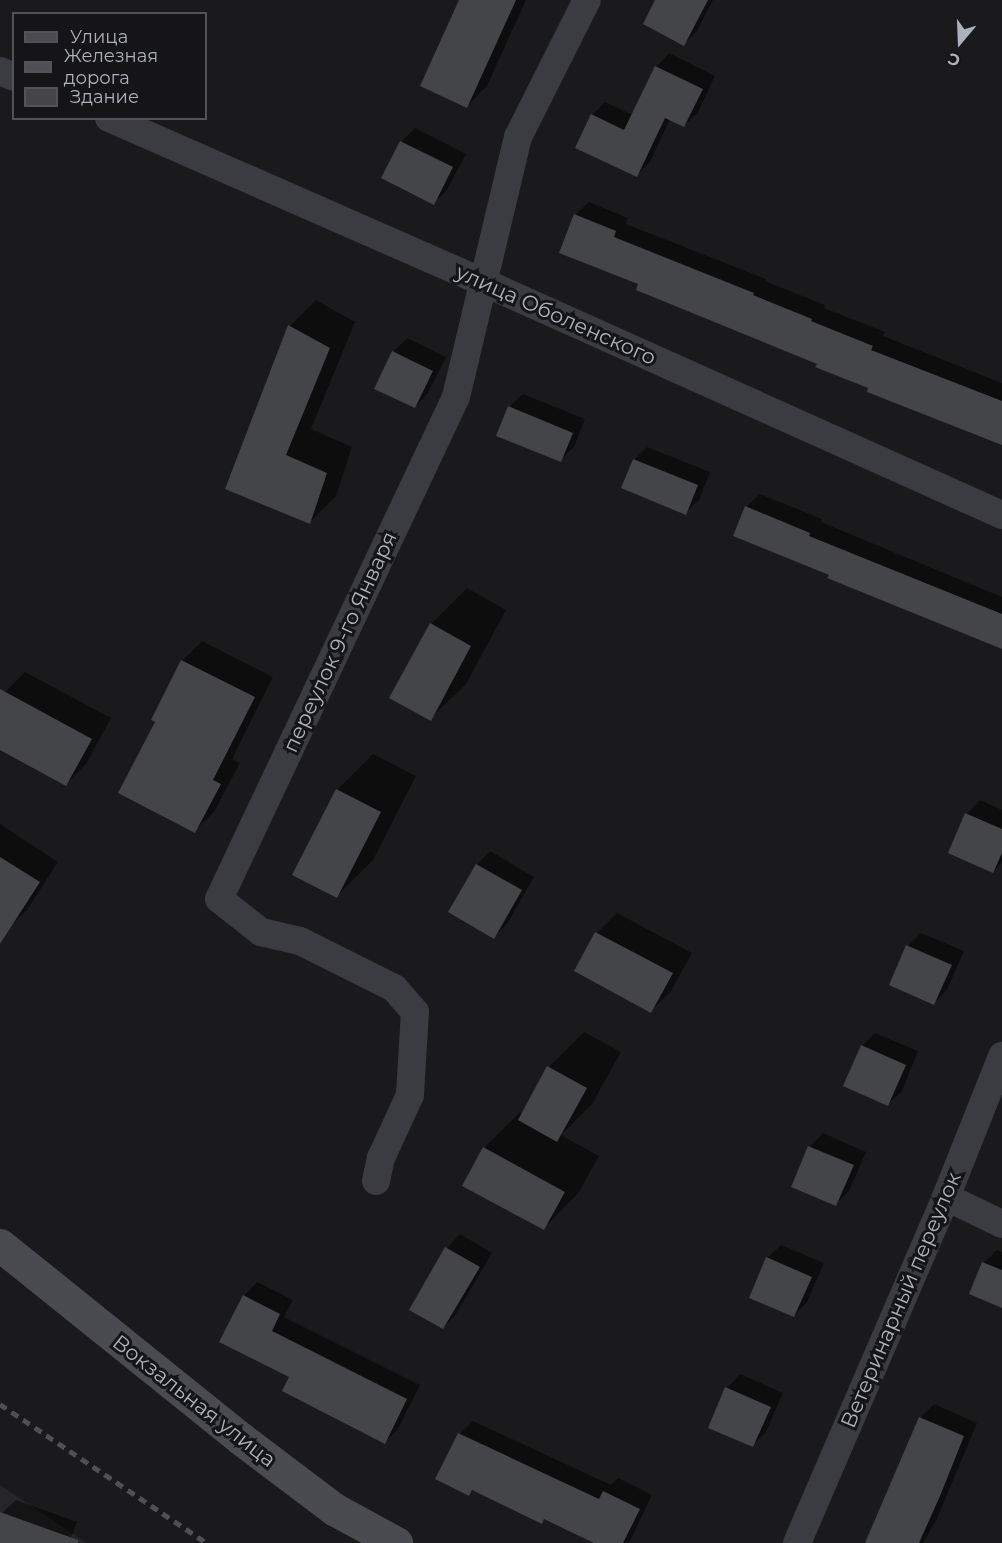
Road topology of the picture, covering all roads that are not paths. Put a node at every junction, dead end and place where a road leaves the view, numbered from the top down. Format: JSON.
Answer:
{"nodes":[{"id":1,"x":587,"y":0,"type":"edge"},
{"id":2,"x":114,"y":120,"type":"edge"},
{"id":3,"x":483,"y":282,"type":"junction"},
{"id":4,"x":1002,"y":515,"type":"edge"},
{"id":5,"x":1002,"y":1056,"type":"edge"},
{"id":6,"x":376,"y":1181,"type":"dead end"},
{"id":7,"x":946,"y":1197,"type":"junction"},
{"id":8,"x":1002,"y":1224,"type":"edge"},
{"id":9,"x":0,"y":1245,"type":"edge"},
{"id":10,"x":396,"y":1543,"type":"edge"},
{"id":11,"x":797,"y":1543,"type":"edge"}],
"edges":[{"from":1,"to":3,"type":"street","name":"переулок 9-го Января"},
{"from":2,"to":3,"type":"street","name":"улица Оболенского"},
{"from":3,"to":4,"type":"street","name":"улица Оболенского"},
{"from":3,"to":6,"type":"street","name":"переулок 9-го Января"},
{"from":5,"to":7,"type":"street","name":"Ветеринарный переулок"},
{"from":7,"to":8,"type":"street"},
{"from":7,"to":11,"type":"street","name":"Ветеринарный переулок"},
{"from":9,"to":10,"type":"main road","name":"Вокзальная улица"}]}
